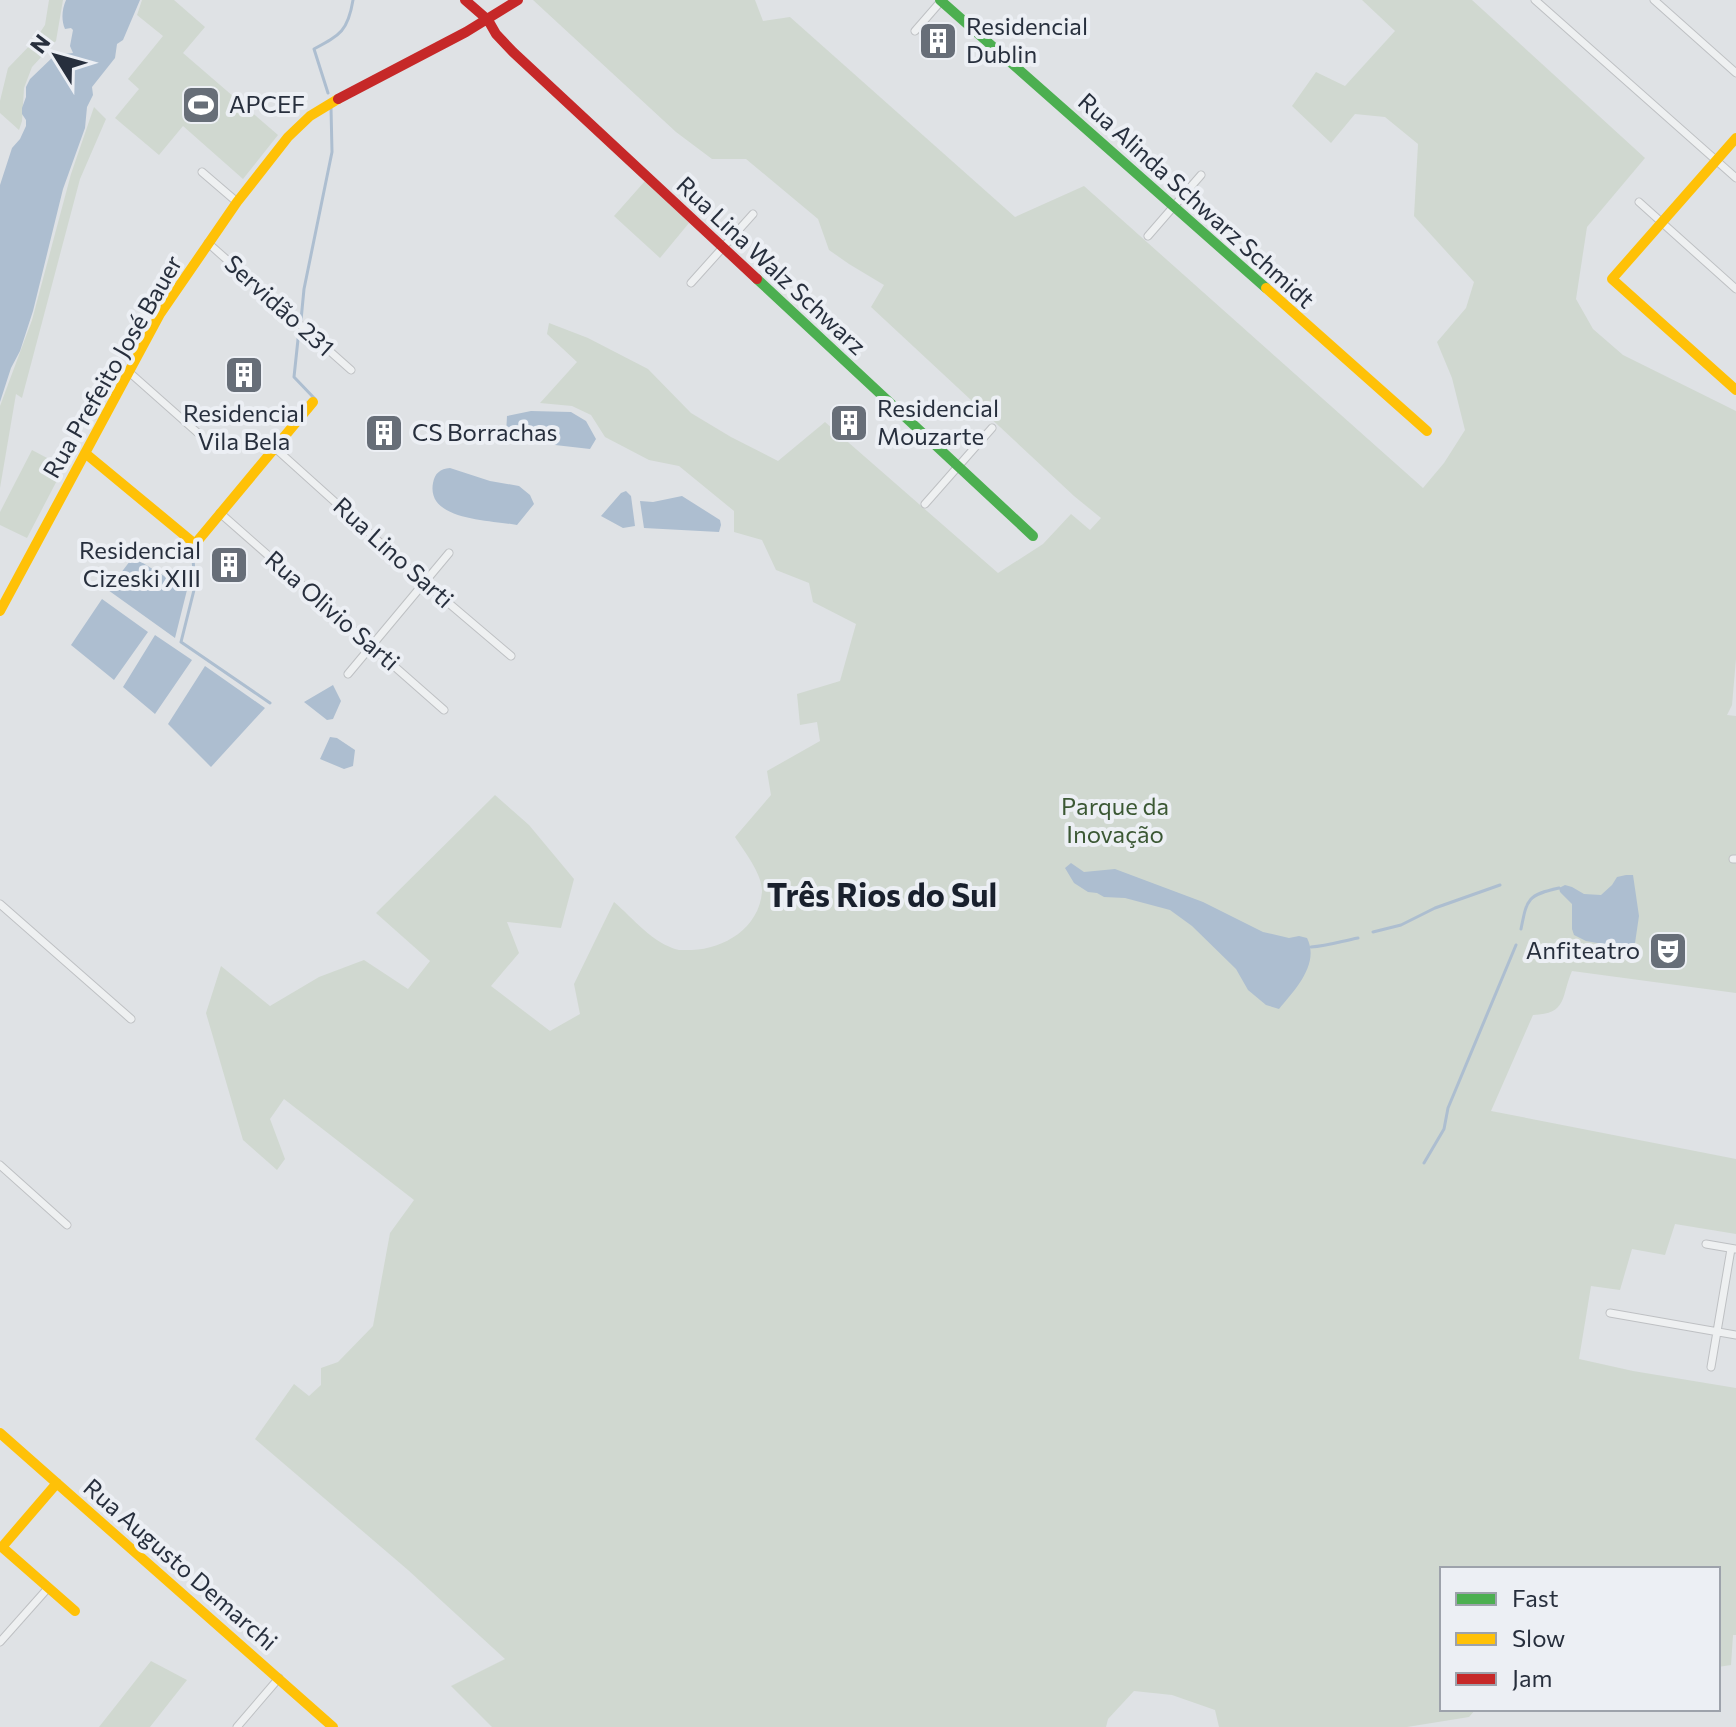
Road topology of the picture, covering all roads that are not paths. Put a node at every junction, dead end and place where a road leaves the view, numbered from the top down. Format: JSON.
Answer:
{"nodes":[{"id":1,"x":465,"y":0,"type":"edge"},
{"id":2,"x":518,"y":0,"type":"edge"},
{"id":3,"x":941,"y":0,"type":"edge"},
{"id":4,"x":1535,"y":0,"type":"edge"},
{"id":5,"x":1654,"y":0,"type":"edge"},
{"id":6,"x":488,"y":20,"type":"junction"},
{"id":7,"x":915,"y":31,"type":"dead end"},
{"id":8,"x":1736,"y":73,"type":"edge"},
{"id":9,"x":1736,"y":138,"type":"edge"},
{"id":10,"x":1716,"y":160,"type":"junction"},
{"id":11,"x":202,"y":172,"type":"dead end"},
{"id":12,"x":1201,"y":175,"type":"dead end"},
{"id":13,"x":1736,"y":178,"type":"edge"},
{"id":14,"x":237,"y":202,"type":"junction"},
{"id":15,"x":1639,"y":202,"type":"dead end"},
{"id":16,"x":1173,"y":207,"type":"junction"},
{"id":17,"x":753,"y":214,"type":"dead end"},
{"id":18,"x":1661,"y":223,"type":"junction"},
{"id":19,"x":1148,"y":236,"type":"dead end"},
{"id":20,"x":208,"y":243,"type":"junction"},
{"id":21,"x":722,"y":248,"type":"junction"},
{"id":22,"x":691,"y":283,"type":"dead end"},
{"id":23,"x":1736,"y":289,"type":"edge"},
{"id":24,"x":351,"y":370,"type":"dead end"},
{"id":25,"x":129,"y":372,"type":"junction"},
{"id":26,"x":1736,"y":390,"type":"edge"},
{"id":27,"x":313,"y":402,"type":"dead end"},
{"id":28,"x":992,"y":428,"type":"dead end"},
{"id":29,"x":1427,"y":431,"type":"dead end"},
{"id":30,"x":199,"y":434,"type":"dead end"},
{"id":31,"x":275,"y":448,"type":"junction"},
{"id":32,"x":85,"y":453,"type":"junction"},
{"id":33,"x":958,"y":467,"type":"junction"},
{"id":34,"x":925,"y":504,"type":"dead end"},
{"id":35,"x":220,"y":513,"type":"junction"},
{"id":36,"x":1033,"y":536,"type":"dead end"},
{"id":37,"x":449,"y":553,"type":"dead end"},
{"id":38,"x":425,"y":583,"type":"junction"},
{"id":39,"x":0,"y":611,"type":"edge"},
{"id":40,"x":372,"y":647,"type":"junction"},
{"id":41,"x":511,"y":656,"type":"dead end"},
{"id":42,"x":348,"y":674,"type":"dead end"},
{"id":43,"x":444,"y":710,"type":"dead end"},
{"id":44,"x":0,"y":904,"type":"edge"},
{"id":45,"x":131,"y":1019,"type":"dead end"},
{"id":46,"x":0,"y":1165,"type":"edge"},
{"id":47,"x":67,"y":1225,"type":"dead end"},
{"id":48,"x":1706,"y":1244,"type":"dead end"},
{"id":49,"x":1734,"y":1249,"type":"edge"},
{"id":50,"x":1610,"y":1313,"type":"dead end"},
{"id":51,"x":1717,"y":1331,"type":"junction"},
{"id":52,"x":1736,"y":1335,"type":"edge"},
{"id":53,"x":1711,"y":1367,"type":"dead end"},
{"id":54,"x":0,"y":1433,"type":"edge"},
{"id":55,"x":57,"y":1483,"type":"junction"},
{"id":56,"x":48,"y":1588,"type":"junction"},
{"id":57,"x":75,"y":1611,"type":"dead end"},
{"id":58,"x":0,"y":1642,"type":"edge"},
{"id":59,"x":279,"y":1678,"type":"junction"},
{"id":60,"x":237,"y":1727,"type":"edge"},
{"id":61,"x":333,"y":1727,"type":"edge"}],
"edges":[{"from":1,"to":6,"type":"street","name":"Rua Lina Walz Schwarz"},
{"from":2,"to":6,"type":"street","name":"Rua Prefeito José Bauer"},
{"from":3,"to":7,"type":"street"},
{"from":3,"to":16,"type":"street","name":"Rua Alinda Schwarz Schmidt"},
{"from":4,"to":10,"type":"street"},
{"from":5,"to":8,"type":"street"},
{"from":6,"to":14,"type":"street","name":"Rua Prefeito José Bauer"},
{"from":6,"to":21,"type":"street","name":"Rua Lina Walz Schwarz"},
{"from":9,"to":10,"type":"street"},
{"from":10,"to":13,"type":"street"},
{"from":10,"to":18,"type":"street"},
{"from":11,"to":14,"type":"street"},
{"from":12,"to":16,"type":"street"},
{"from":14,"to":20,"type":"street","name":"Rua Prefeito José Bauer"},
{"from":15,"to":18,"type":"street"},
{"from":16,"to":19,"type":"street"},
{"from":16,"to":29,"type":"street","name":"Rua Alinda Schwarz Schmidt"},
{"from":17,"to":21,"type":"street"},
{"from":18,"to":23,"type":"street"},
{"from":18,"to":26,"type":"street"},
{"from":20,"to":24,"type":"street","name":"Servidão 231"},
{"from":20,"to":25,"type":"street","name":"Rua Prefeito José Bauer"},
{"from":21,"to":22,"type":"street"},
{"from":21,"to":33,"type":"street","name":"Rua Lina Walz Schwarz"},
{"from":25,"to":30,"type":"street"},
{"from":25,"to":32,"type":"street","name":"Rua Prefeito José Bauer"},
{"from":27,"to":31,"type":"street"},
{"from":28,"to":33,"type":"street"},
{"from":31,"to":35,"type":"street"},
{"from":31,"to":38,"type":"street","name":"Rua Lino Sarti"},
{"from":32,"to":35,"type":"street"},
{"from":32,"to":39,"type":"street","name":"Rua Prefeito José Bauer"},
{"from":33,"to":34,"type":"street"},
{"from":33,"to":36,"type":"street","name":"Rua Lina Walz Schwarz"},
{"from":35,"to":40,"type":"street","name":"Rua Olivio Sarti"},
{"from":37,"to":38,"type":"street"},
{"from":38,"to":40,"type":"street"},
{"from":38,"to":41,"type":"street","name":"Rua Lino Sarti"},
{"from":40,"to":42,"type":"street"},
{"from":40,"to":43,"type":"street","name":"Rua Olivio Sarti"},
{"from":44,"to":45,"type":"street"},
{"from":46,"to":47,"type":"street"},
{"from":48,"to":49,"type":"street"},
{"from":49,"to":51,"type":"street"},
{"from":50,"to":51,"type":"street"},
{"from":51,"to":52,"type":"street"},
{"from":51,"to":53,"type":"street"},
{"from":54,"to":55,"type":"street","name":"Rua Augusto Demarchi"},
{"from":55,"to":56,"type":"street"},
{"from":55,"to":59,"type":"street","name":"Rua Augusto Demarchi"},
{"from":56,"to":57,"type":"street"},
{"from":56,"to":58,"type":"street"},
{"from":59,"to":60,"type":"street"},
{"from":59,"to":61,"type":"street","name":"Rua Augusto Demarchi"}]}
